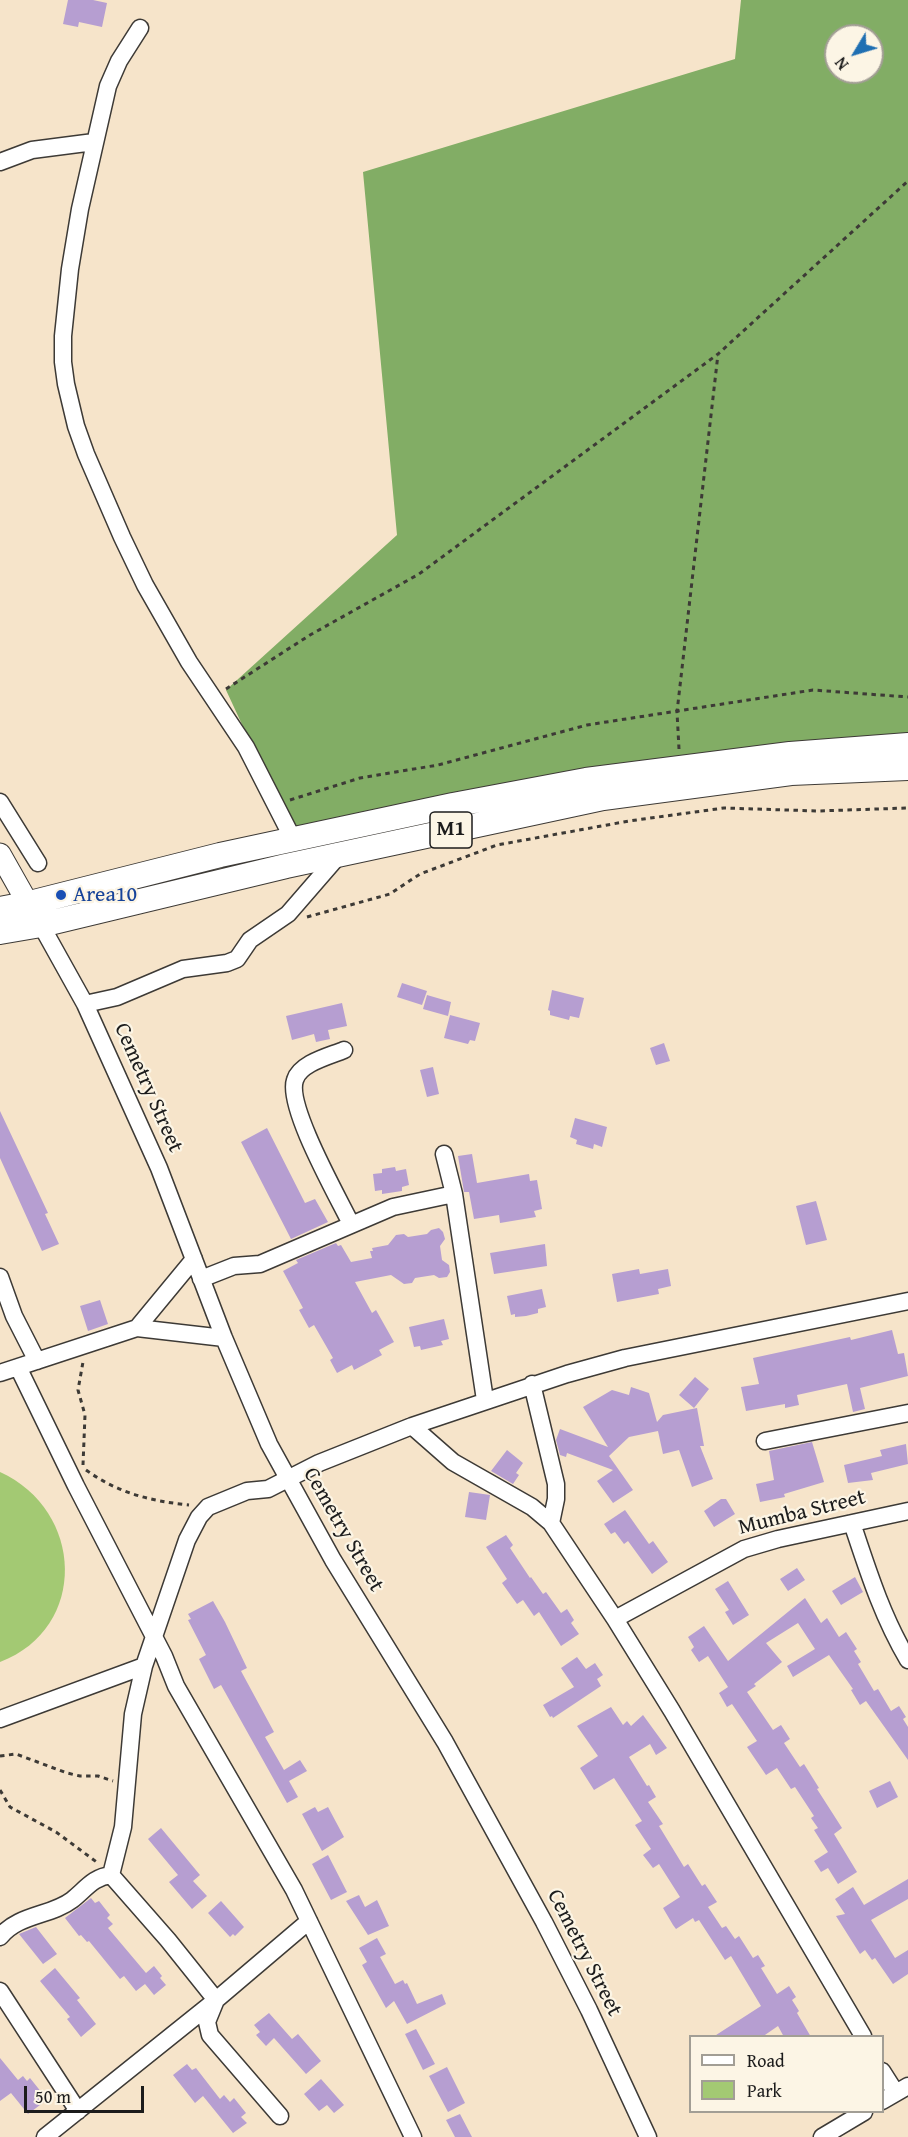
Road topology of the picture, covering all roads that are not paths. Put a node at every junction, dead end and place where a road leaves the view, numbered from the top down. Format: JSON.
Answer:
{"nodes":[{"id":1,"x":140,"y":28,"type":"dead end"},
{"id":2,"x":94,"y":142,"type":"junction"},
{"id":3,"x":0,"y":162,"type":"edge"},
{"id":4,"x":908,"y":745,"type":"edge"},
{"id":5,"x":908,"y":768,"type":"edge"},
{"id":6,"x":0,"y":802,"type":"edge"},
{"id":7,"x":293,"y":839,"type":"junction"},
{"id":8,"x":0,"y":854,"type":"edge"},
{"id":9,"x":340,"y":854,"type":"junction"},
{"id":10,"x":38,"y":863,"type":"dead end"},
{"id":11,"x":26,"y":904,"type":"junction"},
{"id":12,"x":0,"y":909,"type":"edge"},
{"id":13,"x":41,"y":925,"type":"junction"},
{"id":14,"x":0,"y":932,"type":"edge"},
{"id":15,"x":85,"y":1004,"type":"junction"},
{"id":16,"x":344,"y":1050,"type":"dead end"},
{"id":17,"x":444,"y":1154,"type":"dead end"},
{"id":18,"x":454,"y":1194,"type":"junction"},
{"id":19,"x":351,"y":1224,"type":"junction"},
{"id":20,"x":194,"y":1259,"type":"junction"},
{"id":21,"x":0,"y":1277,"type":"edge"},
{"id":22,"x":201,"y":1279,"type":"junction"},
{"id":23,"x":908,"y":1301,"type":"edge"},
{"id":24,"x":137,"y":1328,"type":"junction"},
{"id":25,"x":224,"y":1338,"type":"junction"},
{"id":26,"x":37,"y":1361,"type":"junction"},
{"id":27,"x":18,"y":1367,"type":"junction"},
{"id":28,"x":0,"y":1373,"type":"edge"},
{"id":29,"x":532,"y":1384,"type":"junction"},
{"id":30,"x":485,"y":1400,"type":"junction"},
{"id":31,"x":908,"y":1413,"type":"edge"},
{"id":32,"x":411,"y":1426,"type":"junction"},
{"id":33,"x":765,"y":1441,"type":"dead end"},
{"id":34,"x":288,"y":1481,"type":"junction"},
{"id":35,"x":908,"y":1511,"type":"edge"},
{"id":36,"x":551,"y":1523,"type":"junction"},
{"id":37,"x":852,"y":1523,"type":"junction"},
{"id":38,"x":615,"y":1619,"type":"junction"},
{"id":39,"x":155,"y":1638,"type":"junction"},
{"id":40,"x":908,"y":1660,"type":"edge"},
{"id":41,"x":144,"y":1666,"type":"junction"},
{"id":42,"x":0,"y":1719,"type":"edge"},
{"id":43,"x":111,"y":1875,"type":"junction"},
{"id":44,"x":309,"y":1921,"type":"junction"},
{"id":45,"x":0,"y":1937,"type":"edge"},
{"id":46,"x":0,"y":1991,"type":"edge"},
{"id":47,"x":216,"y":2000,"type":"junction"},
{"id":48,"x":861,"y":2035,"type":"edge"},
{"id":49,"x":884,"y":2074,"type":"edge"},
{"id":50,"x":895,"y":2093,"type":"edge"},
{"id":51,"x":78,"y":2111,"type":"junction"},
{"id":52,"x":862,"y":2113,"type":"edge"},
{"id":53,"x":280,"y":2116,"type":"dead end"},
{"id":54,"x":45,"y":2137,"type":"edge"},
{"id":55,"x":413,"y":2137,"type":"edge"},
{"id":56,"x":648,"y":2137,"type":"edge"},
{"id":57,"x":822,"y":2137,"type":"edge"}],
"edges":[{"from":1,"to":2,"type":"street"},
{"from":2,"to":3,"type":"street"},
{"from":2,"to":7,"type":"street"},
{"from":4,"to":7,"type":"highway","number":"M1"},
{"from":5,"to":9,"type":"highway","number":"M1"},
{"from":6,"to":10,"type":"street"},
{"from":7,"to":11,"type":"highway","number":"M1"},
{"from":8,"to":11,"type":"main road"},
{"from":9,"to":13,"type":"highway","number":"M1"},
{"from":9,"to":15,"type":"street"},
{"from":11,"to":12,"type":"highway","number":"M1"},
{"from":11,"to":13,"type":"main road"},
{"from":13,"to":14,"type":"highway","number":"M1"},
{"from":13,"to":15,"type":"street","name":"Cemetry Street"},
{"from":15,"to":20,"type":"street","name":"Cemetry Street"},
{"from":16,"to":19,"type":"street"},
{"from":17,"to":18,"type":"street"},
{"from":18,"to":19,"type":"street"},
{"from":18,"to":30,"type":"street"},
{"from":19,"to":22,"type":"street"},
{"from":20,"to":22,"type":"street","name":"Cemetry Street"},
{"from":20,"to":24,"type":"street"},
{"from":21,"to":26,"type":"street"},
{"from":22,"to":25,"type":"street","name":"Cemetry Street"},
{"from":23,"to":29,"type":"street"},
{"from":24,"to":25,"type":"street"},
{"from":24,"to":26,"type":"street"},
{"from":25,"to":34,"type":"street","name":"Cemetry Street"},
{"from":26,"to":27,"type":"street"},
{"from":27,"to":28,"type":"street"},
{"from":27,"to":39,"type":"street"},
{"from":29,"to":30,"type":"street"},
{"from":29,"to":36,"type":"street"},
{"from":30,"to":32,"type":"street"},
{"from":31,"to":33,"type":"street"},
{"from":32,"to":34,"type":"street"},
{"from":32,"to":36,"type":"street"},
{"from":34,"to":39,"type":"street"},
{"from":34,"to":56,"type":"street","name":"Cemetry Street"},
{"from":35,"to":37,"type":"street","name":"Mumba Street"},
{"from":36,"to":38,"type":"street"},
{"from":37,"to":38,"type":"street","name":"Mumba Street"},
{"from":37,"to":40,"type":"street"},
{"from":38,"to":48,"type":"street"},
{"from":39,"to":41,"type":"street"},
{"from":39,"to":44,"type":"street"},
{"from":41,"to":42,"type":"street"},
{"from":41,"to":43,"type":"street"},
{"from":43,"to":45,"type":"street"},
{"from":43,"to":47,"type":"street"},
{"from":44,"to":47,"type":"street"},
{"from":44,"to":55,"type":"street"},
{"from":46,"to":51,"type":"street"},
{"from":47,"to":51,"type":"street"},
{"from":47,"to":53,"type":"street"},
{"from":49,"to":50,"type":"street"},
{"from":51,"to":54,"type":"street"},
{"from":52,"to":57,"type":"street"}]}
